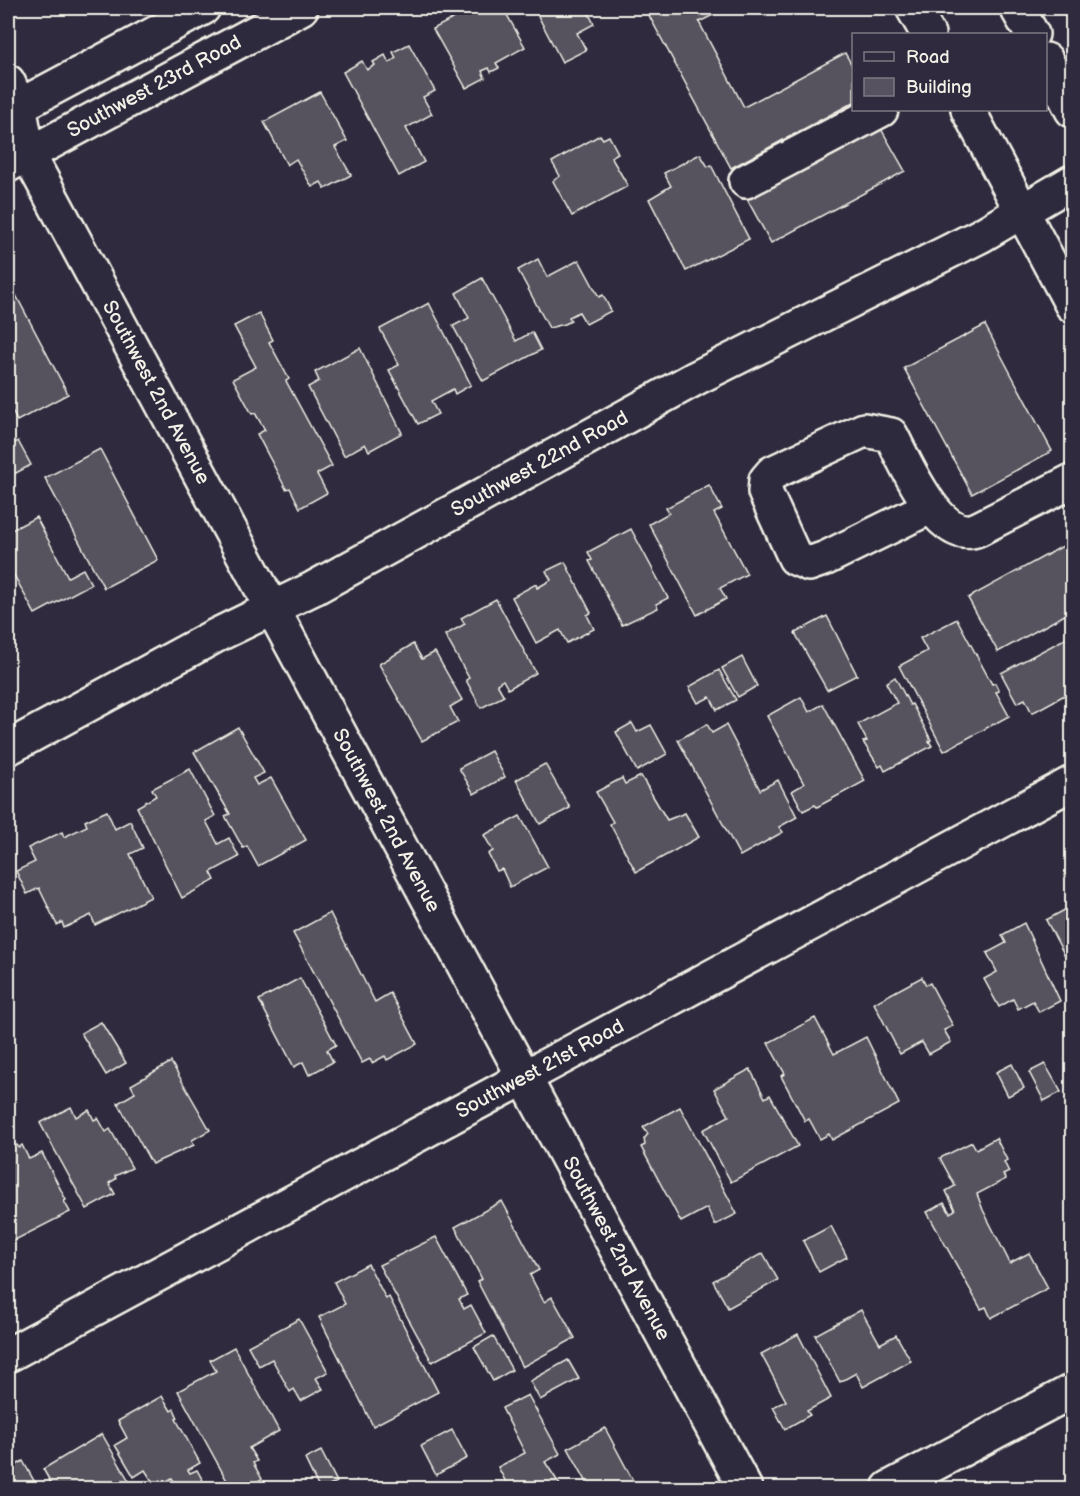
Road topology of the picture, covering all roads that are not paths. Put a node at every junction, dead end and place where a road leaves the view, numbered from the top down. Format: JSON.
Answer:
{"nodes":[{"id":1,"x":203,"y":8,"type":"edge"},
{"id":2,"x":301,"y":8,"type":"edge"},
{"id":3,"x":913,"y":8,"type":"edge"},
{"id":4,"x":1017,"y":8,"type":"edge"},
{"id":5,"x":927,"y":33,"type":"edge"},
{"id":6,"x":1031,"y":33,"type":"edge"},
{"id":7,"x":1047,"y":62,"type":"edge"},
{"id":8,"x":12,"y":99,"type":"edge"},
{"id":9,"x":1072,"y":110,"type":"edge"},
{"id":10,"x":879,"y":111,"type":"edge"},
{"id":11,"x":969,"y":111,"type":"edge"},
{"id":12,"x":14,"y":153,"type":"edge"},
{"id":13,"x":746,"y":181,"type":"dead end"},
{"id":14,"x":1072,"y":182,"type":"edge"},
{"id":15,"x":1023,"y":213,"type":"junction"},
{"id":16,"x":1072,"y":305,"type":"edge"},
{"id":17,"x":1072,"y":481,"type":"edge"},
{"id":18,"x":930,"y":507,"type":"junction"},
{"id":19,"x":273,"y":609,"type":"junction"},
{"id":20,"x":8,"y":748,"type":"edge"},
{"id":21,"x":1072,"y":783,"type":"edge"},
{"id":22,"x":523,"y":1077,"type":"junction"},
{"id":23,"x":8,"y":1355,"type":"edge"},
{"id":24,"x":1072,"y":1391,"type":"edge"},
{"id":25,"x":745,"y":1488,"type":"edge"},
{"id":26,"x":889,"y":1488,"type":"edge"}],
"edges":[{"from":1,"to":8,"type":"street"},
{"from":2,"to":12,"type":"street","name":"Southwest 23rd Road"},
{"from":3,"to":5,"type":"street"},
{"from":4,"to":6,"type":"street"},
{"from":7,"to":9,"type":"street"},
{"from":8,"to":12,"type":"street","name":"Southwest 2nd Avenue"},
{"from":10,"to":13,"type":"street"},
{"from":11,"to":15,"type":"street"},
{"from":12,"to":19,"type":"street","name":"Southwest 2nd Avenue"},
{"from":14,"to":15,"type":"street","name":"Southwest 22nd Road"},
{"from":15,"to":16,"type":"street"},
{"from":15,"to":19,"type":"street","name":"Southwest 22nd Road"},
{"from":17,"to":18,"type":"street"},
{"from":18,"to":18,"type":"street"},
{"from":19,"to":20,"type":"street","name":"Southwest 22nd Road"},
{"from":19,"to":22,"type":"street","name":"Southwest 2nd Avenue"},
{"from":21,"to":22,"type":"street","name":"Southwest 21st Road"},
{"from":22,"to":23,"type":"street","name":"Southwest 21st Road"},
{"from":22,"to":25,"type":"street","name":"Southwest 2nd Avenue"},
{"from":24,"to":26,"type":"street"}]}
